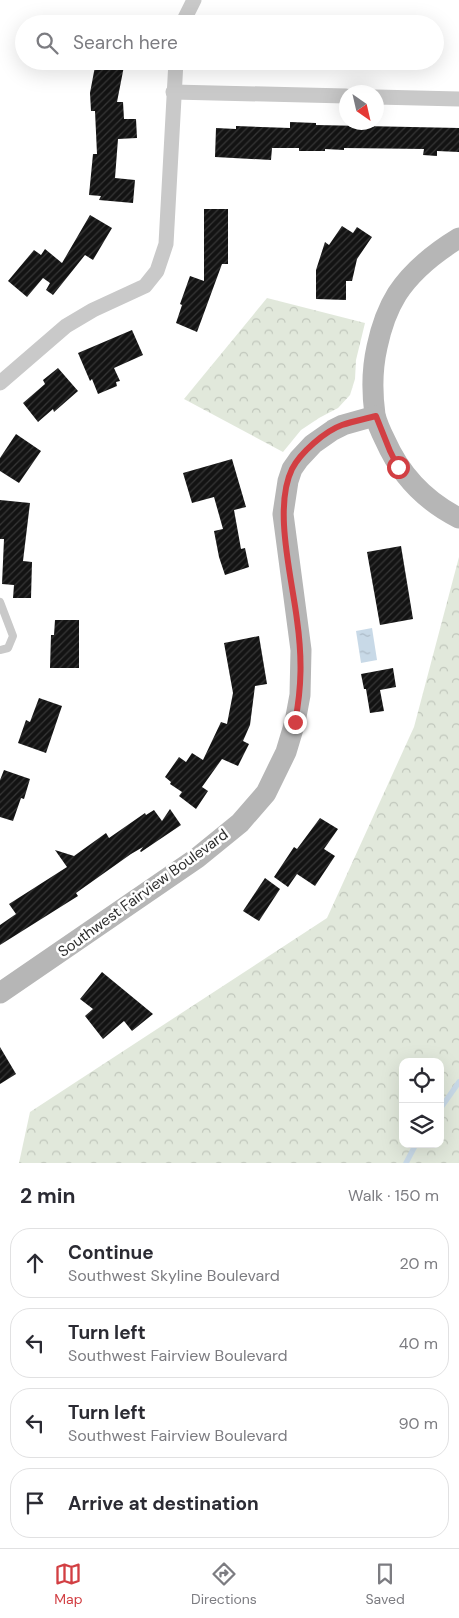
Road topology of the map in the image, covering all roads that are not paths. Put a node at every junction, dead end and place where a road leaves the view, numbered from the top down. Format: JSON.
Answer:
{"nodes":[{"id":1,"x":194,"y":0,"type":"edge"},
{"id":2,"x":186,"y":15,"type":"edge"},
{"id":3,"x":175,"y":70,"type":"edge"},
{"id":4,"x":174,"y":92,"type":"junction"},
{"id":5,"x":339,"y":96,"type":"edge"},
{"id":6,"x":384,"y":97,"type":"edge"},
{"id":7,"x":459,"y":99,"type":"edge"},
{"id":8,"x":459,"y":238,"type":"edge"},
{"id":9,"x":0,"y":383,"type":"edge"},
{"id":10,"x":376,"y":416,"type":"junction"},
{"id":11,"x":459,"y":518,"type":"edge"},
{"id":12,"x":0,"y":602,"type":"edge"},
{"id":13,"x":0,"y":650,"type":"edge"},
{"id":14,"x":0,"y":993,"type":"edge"}],
"edges":[{"from":1,"to":2,"type":"street"},
{"from":3,"to":4,"type":"street"},
{"from":4,"to":5,"type":"street"},
{"from":4,"to":9,"type":"street"},
{"from":6,"to":7,"type":"street"},
{"from":8,"to":10,"type":"street"},
{"from":10,"to":11,"type":"street"},
{"from":10,"to":14,"type":"street","name":"Southwest Fairview Boulevard"},
{"from":12,"to":13,"type":"lane"}]}
